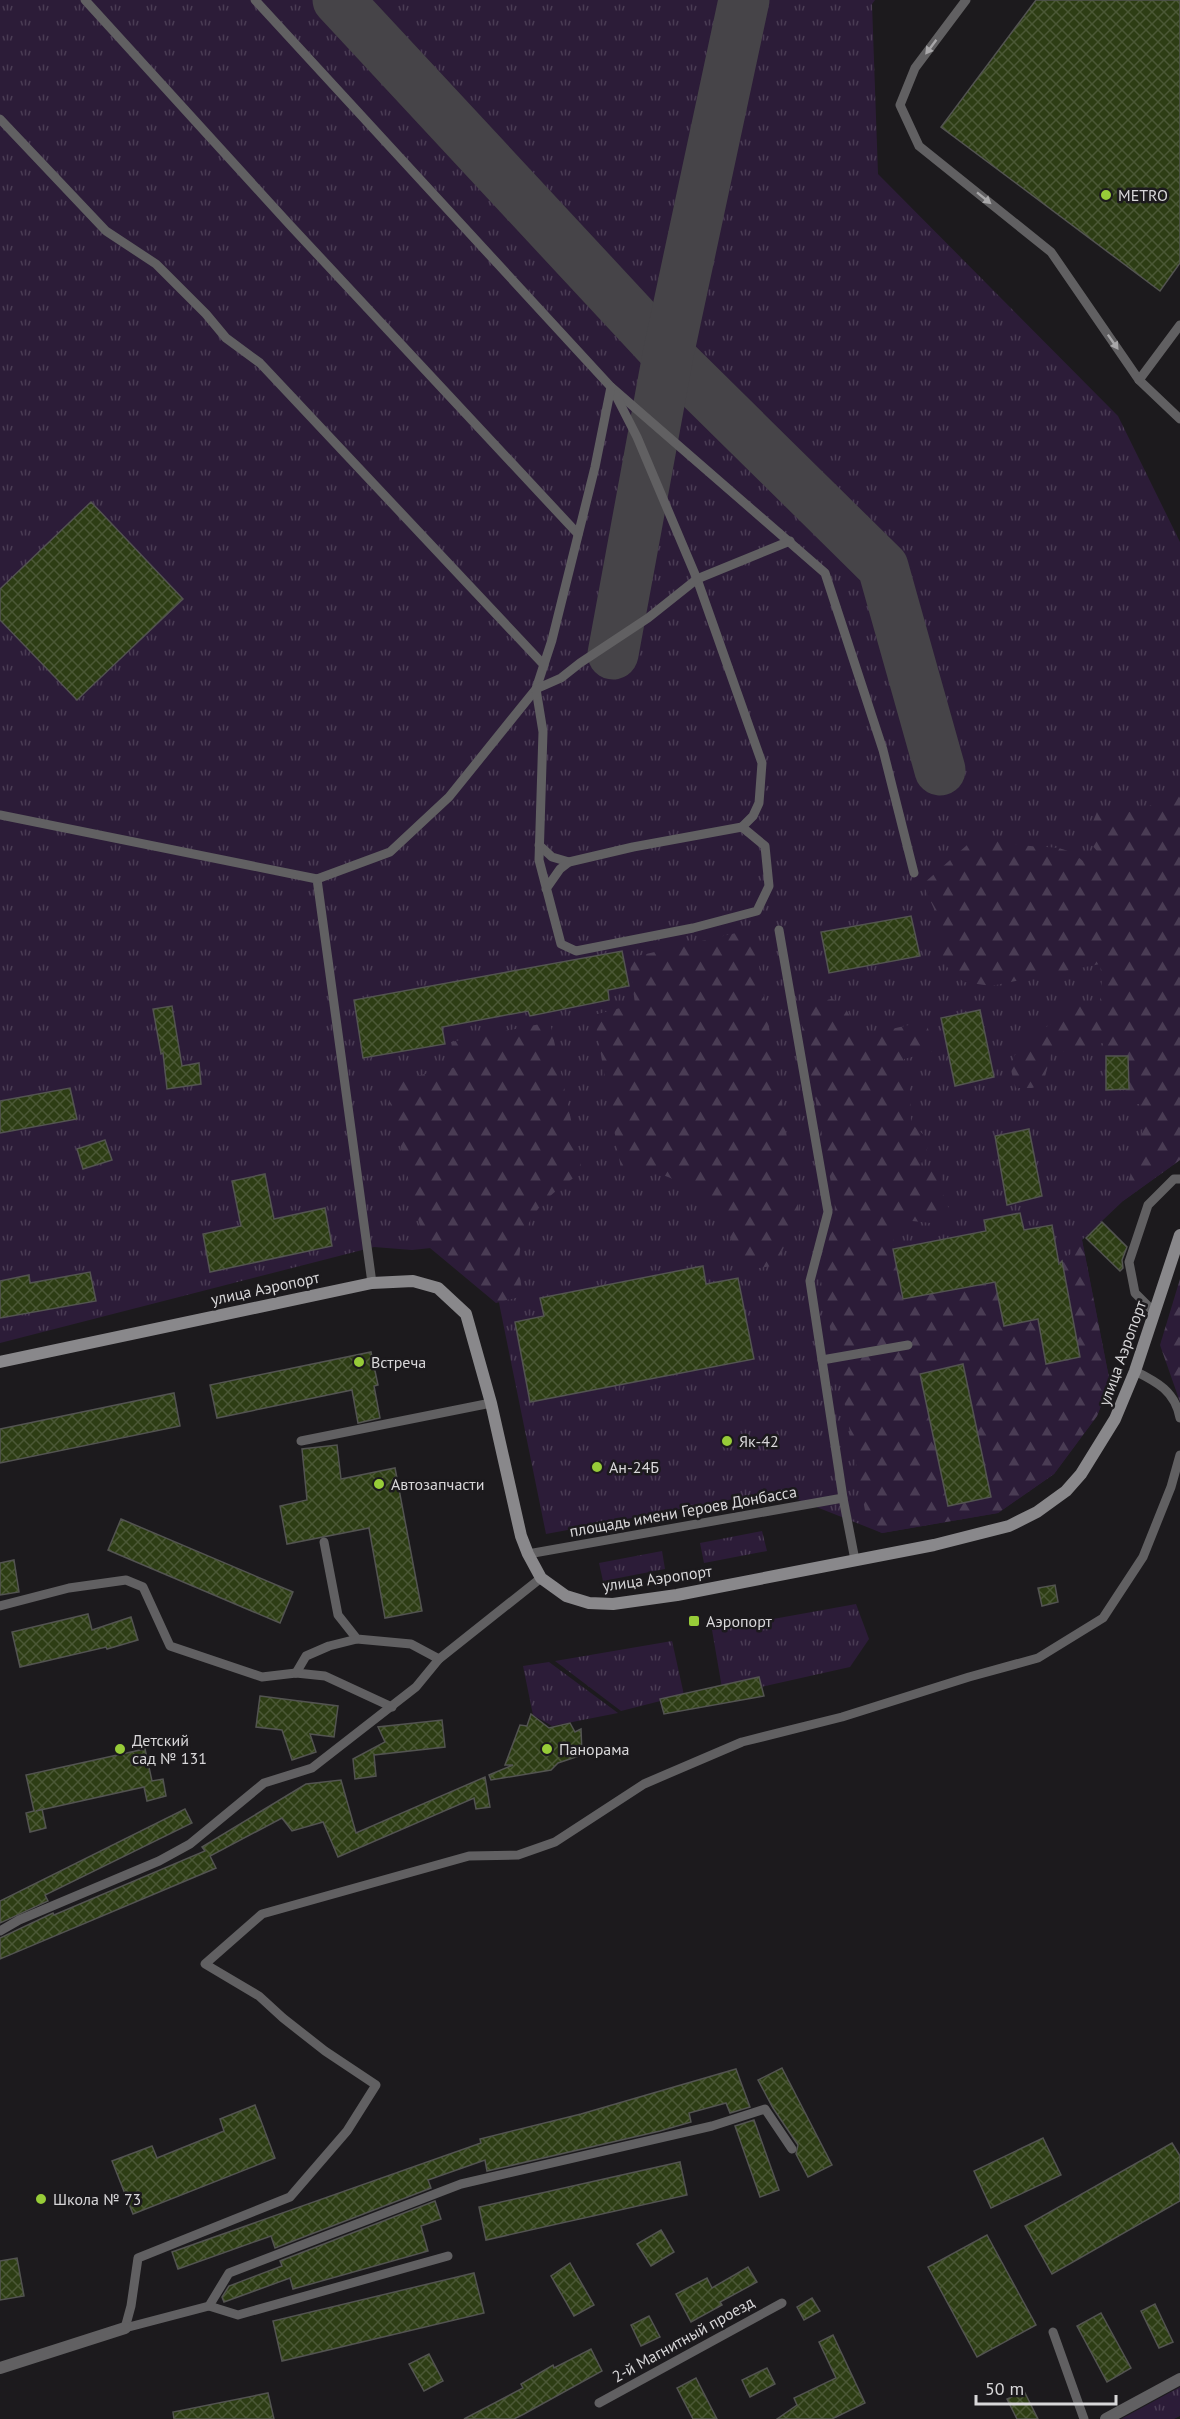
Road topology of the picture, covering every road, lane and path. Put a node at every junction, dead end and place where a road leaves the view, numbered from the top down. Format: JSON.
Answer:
{"nodes":[{"id":1,"x":85,"y":0,"type":"edge"},
{"id":2,"x":255,"y":0,"type":"edge"},
{"id":3,"x":966,"y":0,"type":"edge"},
{"id":4,"x":0,"y":119,"type":"edge"},
{"id":5,"x":1180,"y":325,"type":"edge"},
{"id":6,"x":1139,"y":380,"type":"junction"},
{"id":7,"x":611,"y":387,"type":"junction"},
{"id":8,"x":1180,"y":419,"type":"edge"},
{"id":9,"x":578,"y":534,"type":"junction"},
{"id":10,"x":790,"y":541,"type":"junction"},
{"id":11,"x":698,"y":579,"type":"junction"},
{"id":12,"x":544,"y":665,"type":"junction"},
{"id":13,"x":536,"y":689,"type":"junction"},
{"id":14,"x":0,"y":815,"type":"edge"},
{"id":15,"x":742,"y":827,"type":"junction"},
{"id":16,"x":539,"y":845,"type":"junction"},
{"id":17,"x":569,"y":861,"type":"junction"},
{"id":18,"x":914,"y":873,"type":"dead end"},
{"id":19,"x":317,"y":879,"type":"junction"},
{"id":20,"x":546,"y":889,"type":"junction"},
{"id":21,"x":779,"y":930,"type":"dead end"},
{"id":22,"x":1180,"y":1179,"type":"edge"},
{"id":23,"x":1180,"y":1235,"type":"edge"},
{"id":24,"x":372,"y":1282,"type":"junction"},
{"id":25,"x":1155,"y":1313,"type":"junction"},
{"id":26,"x":908,"y":1345,"type":"dead end"},
{"id":27,"x":822,"y":1360,"type":"junction"},
{"id":28,"x":0,"y":1362,"type":"edge"},
{"id":29,"x":1135,"y":1371,"type":"junction"},
{"id":30,"x":491,"y":1403,"type":"junction"},
{"id":31,"x":1180,"y":1418,"type":"edge"},
{"id":32,"x":301,"y":1441,"type":"dead end"},
{"id":33,"x":1180,"y":1455,"type":"edge"},
{"id":34,"x":843,"y":1498,"type":"junction"},
{"id":35,"x":324,"y":1542,"type":"dead end"},
{"id":36,"x":528,"y":1554,"type":"junction"},
{"id":37,"x":855,"y":1560,"type":"junction"},
{"id":38,"x":541,"y":1578,"type":"junction"},
{"id":39,"x":0,"y":1606,"type":"edge"},
{"id":40,"x":357,"y":1639,"type":"junction"},
{"id":41,"x":439,"y":1659,"type":"junction"},
{"id":42,"x":296,"y":1673,"type":"junction"},
{"id":43,"x":392,"y":1707,"type":"junction"},
{"id":44,"x":0,"y":1931,"type":"edge"},
{"id":45,"x":792,"y":2149,"type":"dead end"},
{"id":46,"x":448,"y":2256,"type":"dead end"},
{"id":47,"x":782,"y":2302,"type":"dead end"},
{"id":48,"x":209,"y":2306,"type":"junction"},
{"id":49,"x":125,"y":2328,"type":"junction"},
{"id":50,"x":1053,"y":2332,"type":"dead end"},
{"id":51,"x":0,"y":2368,"type":"edge"},
{"id":52,"x":1180,"y":2379,"type":"edge"},
{"id":53,"x":599,"y":2403,"type":"dead end"},
{"id":54,"x":1084,"y":2419,"type":"edge"},
{"id":55,"x":1106,"y":2419,"type":"edge"}],
"edges":[{"from":1,"to":9,"type":"lane"},
{"from":2,"to":7,"type":"lane"},
{"from":3,"to":6,"type":"lane","one_way":true},
{"from":4,"to":12,"type":"lane"},
{"from":5,"to":6,"type":"lane"},
{"from":6,"to":8,"type":"lane"},
{"from":7,"to":9,"type":"lane"},
{"from":7,"to":10,"type":"lane"},
{"from":7,"to":11,"type":"lane"},
{"from":9,"to":12,"type":"lane"},
{"from":10,"to":11,"type":"lane"},
{"from":10,"to":18,"type":"lane"},
{"from":11,"to":13,"type":"lane"},
{"from":11,"to":15,"type":"lane"},
{"from":12,"to":13,"type":"lane"},
{"from":13,"to":16,"type":"lane"},
{"from":13,"to":19,"type":"lane"},
{"from":14,"to":19,"type":"lane"},
{"from":15,"to":17,"type":"lane"},
{"from":15,"to":20,"type":"lane"},
{"from":16,"to":17,"type":"lane"},
{"from":16,"to":20,"type":"lane"},
{"from":17,"to":20,"type":"lane"},
{"from":19,"to":24,"type":"lane"},
{"from":21,"to":27,"type":"lane"},
{"from":22,"to":25,"type":"lane"},
{"from":23,"to":25,"type":"main road","name":"улица Аэропорт"},
{"from":24,"to":28,"type":"main road","name":"улица Аэропорт"},
{"from":24,"to":30,"type":"main road","name":"улица Аэропорт"},
{"from":25,"to":29,"type":"main road","name":"улица Аэропорт"},
{"from":26,"to":27,"type":"lane"},
{"from":27,"to":34,"type":"lane"},
{"from":29,"to":31,"type":"lane"},
{"from":29,"to":37,"type":"main road","name":"улица Аэропорт"},
{"from":30,"to":32,"type":"lane"},
{"from":30,"to":36,"type":"main road","name":"улица Аэропорт"},
{"from":33,"to":49,"type":"lane"},
{"from":34,"to":36,"type":"lane","name":"площадь имени Героев Донбасса"},
{"from":34,"to":37,"type":"lane"},
{"from":35,"to":40,"type":"lane"},
{"from":36,"to":38,"type":"main road","name":"улица Аэропорт"},
{"from":37,"to":38,"type":"main road","name":"улица Аэропорт"},
{"from":38,"to":41,"type":"lane"},
{"from":39,"to":42,"type":"lane"},
{"from":40,"to":41,"type":"lane"},
{"from":40,"to":42,"type":"lane"},
{"from":41,"to":43,"type":"lane"},
{"from":42,"to":43,"type":"lane"},
{"from":43,"to":44,"type":"lane"},
{"from":45,"to":48,"type":"lane"},
{"from":46,"to":48,"type":"lane"},
{"from":47,"to":53,"type":"lane","name":"2-й Магнитный проезд"},
{"from":48,"to":49,"type":"lane"},
{"from":49,"to":51,"type":"street"},
{"from":50,"to":54,"type":"lane"},
{"from":52,"to":55,"type":"street"}]}
